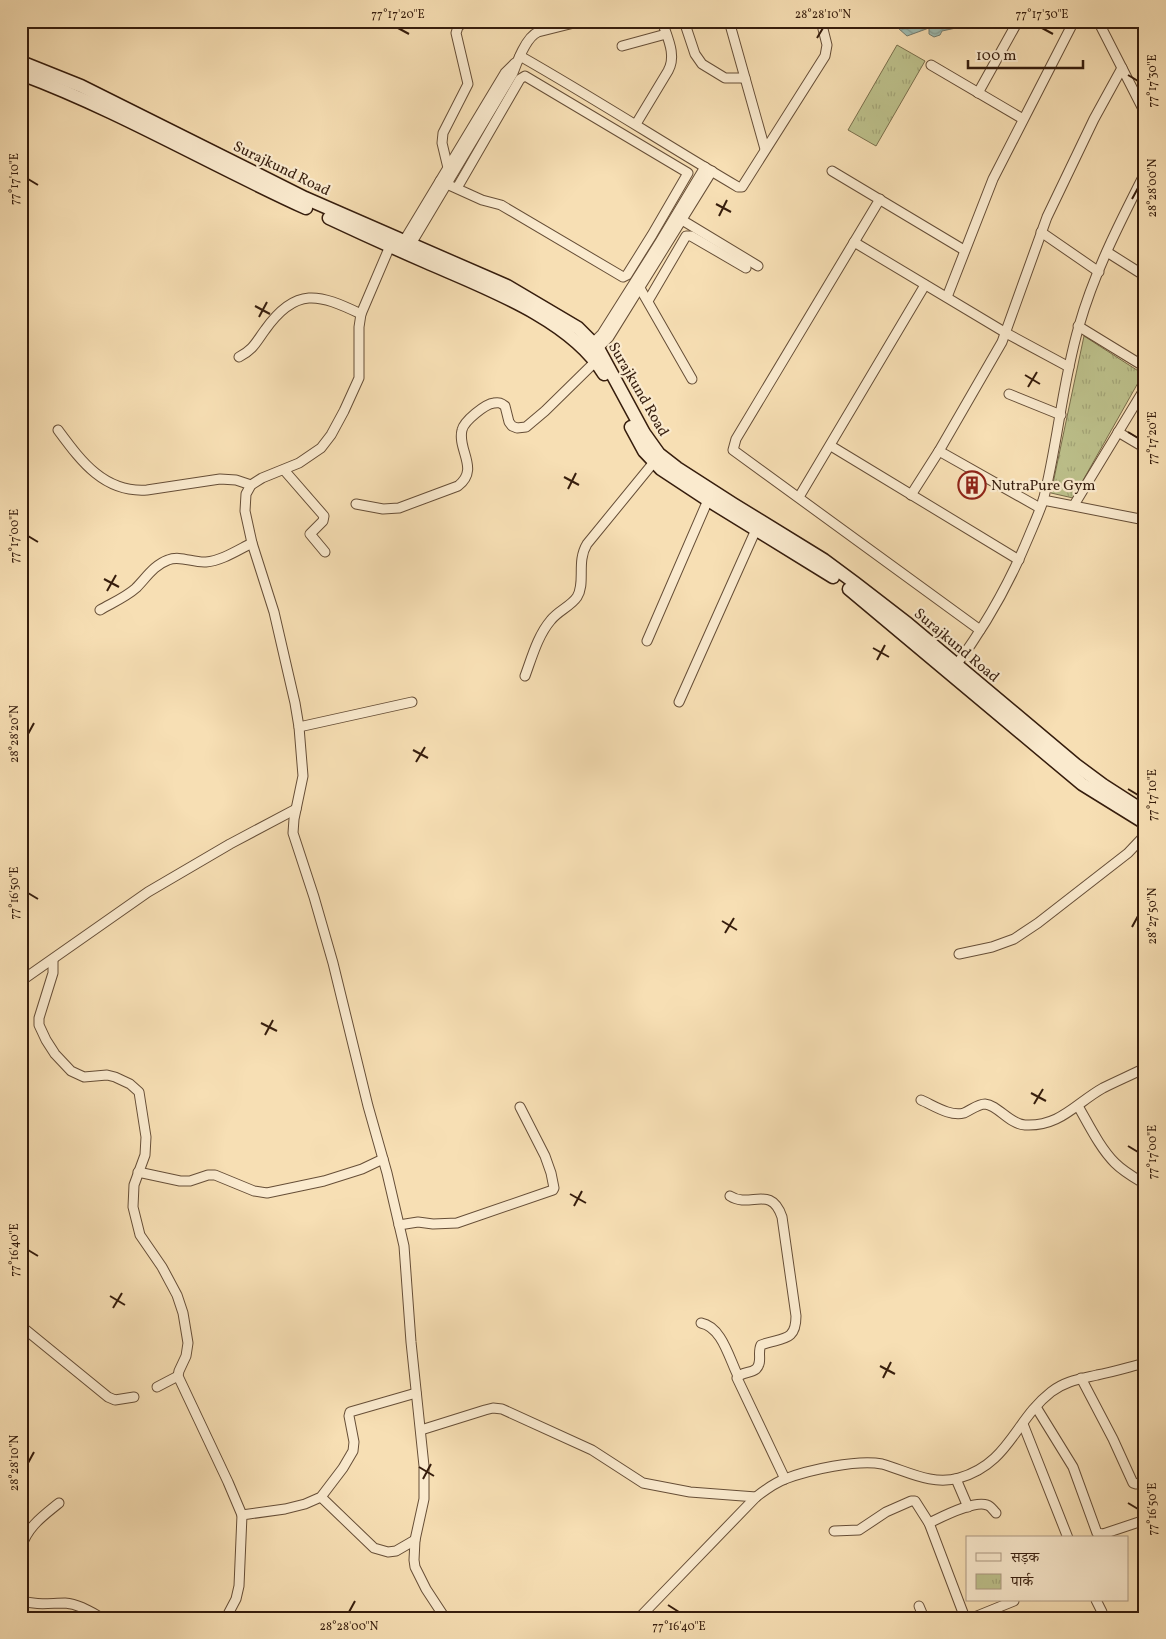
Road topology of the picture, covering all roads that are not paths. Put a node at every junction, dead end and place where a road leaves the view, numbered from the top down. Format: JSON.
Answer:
{"nodes":[{"id":1,"x":464,"y":21,"type":"edge"},
{"id":2,"x":582,"y":21,"type":"edge"},
{"id":3,"x":662,"y":21,"type":"edge"},
{"id":4,"x":684,"y":21,"type":"edge"},
{"id":5,"x":730,"y":21,"type":"edge"},
{"id":6,"x":822,"y":21,"type":"edge"},
{"id":7,"x":1018,"y":21,"type":"edge"},
{"id":8,"x":1074,"y":21,"type":"edge"},
{"id":9,"x":1098,"y":21,"type":"edge"},
{"id":10,"x":666,"y":34,"type":"junction"},
{"id":11,"x":622,"y":46,"type":"dead end"},
{"id":12,"x":519,"y":59,"type":"junction"},
{"id":13,"x":21,"y":62,"type":"edge"},
{"id":14,"x":931,"y":64,"type":"dead end"},
{"id":15,"x":1122,"y":68,"type":"junction"},
{"id":16,"x":21,"y":74,"type":"edge"},
{"id":17,"x":745,"y":78,"type":"junction"},
{"id":18,"x":978,"y":93,"type":"junction"},
{"id":19,"x":1145,"y":113,"type":"edge"},
{"id":20,"x":1024,"y":118,"type":"junction"},
{"id":21,"x":636,"y":124,"type":"junction"},
{"id":22,"x":766,"y":149,"type":"junction"},
{"id":23,"x":448,"y":168,"type":"junction"},
{"id":24,"x":708,"y":169,"type":"junction"},
{"id":25,"x":832,"y":171,"type":"dead end"},
{"id":26,"x":1145,"y":173,"type":"edge"},
{"id":27,"x":444,"y":182,"type":"junction"},
{"id":28,"x":457,"y":188,"type":"junction"},
{"id":29,"x":880,"y":199,"type":"junction"},
{"id":30,"x":679,"y":218,"type":"junction"},
{"id":31,"x":1041,"y":232,"type":"junction"},
{"id":32,"x":652,"y":235,"type":"junction"},
{"id":33,"x":672,"y":236,"type":"junction"},
{"id":34,"x":660,"y":242,"type":"junction"},
{"id":35,"x":683,"y":242,"type":"junction"},
{"id":36,"x":854,"y":242,"type":"junction"},
{"id":37,"x":402,"y":247,"type":"junction"},
{"id":38,"x":964,"y":250,"type":"junction"},
{"id":39,"x":1107,"y":252,"type":"junction"},
{"id":40,"x":758,"y":266,"type":"dead end"},
{"id":41,"x":746,"y":268,"type":"dead end"},
{"id":42,"x":1099,"y":272,"type":"junction"},
{"id":43,"x":1145,"y":276,"type":"edge"},
{"id":44,"x":638,"y":284,"type":"junction"},
{"id":45,"x":925,"y":285,"type":"junction"},
{"id":46,"x":947,"y":297,"type":"junction"},
{"id":47,"x":648,"y":301,"type":"junction"},
{"id":48,"x":361,"y":314,"type":"junction"},
{"id":49,"x":1078,"y":326,"type":"junction"},
{"id":50,"x":1006,"y":333,"type":"junction"},
{"id":51,"x":593,"y":352,"type":"junction"},
{"id":52,"x":239,"y":357,"type":"dead end"},
{"id":53,"x":1069,"y":367,"type":"junction"},
{"id":54,"x":1145,"y":367,"type":"edge"},
{"id":55,"x":692,"y":380,"type":"dead end"},
{"id":56,"x":1145,"y":388,"type":"edge"},
{"id":57,"x":1009,"y":394,"type":"dead end"},
{"id":58,"x":1061,"y":414,"type":"junction"},
{"id":59,"x":58,"y":430,"type":"dead end"},
{"id":60,"x":1118,"y":432,"type":"junction"},
{"id":61,"x":831,"y":446,"type":"junction"},
{"id":62,"x":1145,"y":448,"type":"edge"},
{"id":63,"x":939,"y":452,"type":"junction"},
{"id":64,"x":654,"y":462,"type":"junction"},
{"id":65,"x":284,"y":470,"type":"junction"},
{"id":66,"x":251,"y":485,"type":"junction"},
{"id":67,"x":911,"y":495,"type":"junction"},
{"id":68,"x":799,"y":497,"type":"junction"},
{"id":69,"x":708,"y":500,"type":"junction"},
{"id":70,"x":356,"y":504,"type":"dead end"},
{"id":71,"x":1042,"y":504,"type":"junction"},
{"id":72,"x":1074,"y":505,"type":"junction"},
{"id":73,"x":1145,"y":520,"type":"edge"},
{"id":74,"x":759,"y":525,"type":"junction"},
{"id":75,"x":252,"y":543,"type":"junction"},
{"id":76,"x":325,"y":552,"type":"dead end"},
{"id":77,"x":1019,"y":560,"type":"junction"},
{"id":78,"x":100,"y":610,"type":"dead end"},
{"id":79,"x":980,"y":630,"type":"junction"},
{"id":80,"x":647,"y":641,"type":"dead end"},
{"id":81,"x":953,"y":669,"type":"junction"},
{"id":82,"x":525,"y":676,"type":"dead end"},
{"id":83,"x":412,"y":702,"type":"dead end"},
{"id":84,"x":679,"y":702,"type":"dead end"},
{"id":85,"x":300,"y":727,"type":"junction"},
{"id":86,"x":296,"y":809,"type":"junction"},
{"id":87,"x":1145,"y":812,"type":"edge"},
{"id":88,"x":1145,"y":823,"type":"edge"},
{"id":89,"x":1145,"y":835,"type":"edge"},
{"id":90,"x":960,"y":954,"type":"dead end"},
{"id":91,"x":53,"y":960,"type":"junction"},
{"id":92,"x":21,"y":981,"type":"edge"},
{"id":93,"x":1145,"y":1068,"type":"edge"},
{"id":94,"x":921,"y":1100,"type":"dead end"},
{"id":95,"x":1078,"y":1106,"type":"junction"},
{"id":96,"x":520,"y":1107,"type":"dead end"},
{"id":97,"x":383,"y":1159,"type":"junction"},
{"id":98,"x":138,"y":1172,"type":"junction"},
{"id":99,"x":1145,"y":1184,"type":"edge"},
{"id":100,"x":730,"y":1196,"type":"dead end"},
{"id":101,"x":400,"y":1225,"type":"junction"},
{"id":102,"x":701,"y":1323,"type":"dead end"},
{"id":103,"x":21,"y":1326,"type":"edge"},
{"id":104,"x":1145,"y":1363,"type":"edge"},
{"id":105,"x":178,"y":1376,"type":"junction"},
{"id":106,"x":738,"y":1376,"type":"junction"},
{"id":107,"x":1081,"y":1378,"type":"junction"},
{"id":108,"x":157,"y":1387,"type":"dead end"},
{"id":109,"x":416,"y":1393,"type":"junction"},
{"id":110,"x":134,"y":1397,"type":"dead end"},
{"id":111,"x":1036,"y":1407,"type":"junction"},
{"id":112,"x":1023,"y":1424,"type":"junction"},
{"id":113,"x":421,"y":1430,"type":"junction"},
{"id":114,"x":785,"y":1479,"type":"junction"},
{"id":115,"x":956,"y":1479,"type":"junction"},
{"id":116,"x":1145,"y":1481,"type":"edge"},
{"id":117,"x":321,"y":1497,"type":"junction"},
{"id":118,"x":756,"y":1497,"type":"junction"},
{"id":119,"x":60,"y":1504,"type":"dead end"},
{"id":120,"x":968,"y":1506,"type":"junction"},
{"id":121,"x":996,"y":1513,"type":"dead end"},
{"id":122,"x":242,"y":1515,"type":"junction"},
{"id":123,"x":1145,"y":1520,"type":"edge"},
{"id":124,"x":929,"y":1523,"type":"junction"},
{"id":125,"x":834,"y":1531,"type":"dead end"},
{"id":126,"x":1067,"y":1536,"type":"edge"},
{"id":127,"x":414,"y":1540,"type":"junction"},
{"id":128,"x":21,"y":1548,"type":"edge"},
{"id":129,"x":21,"y":1600,"type":"edge"},
{"id":130,"x":1012,"y":1602,"type":"edge"},
{"id":131,"x":1097,"y":1602,"type":"edge"},
{"id":132,"x":919,"y":1606,"type":"dead end"},
{"id":133,"x":102,"y":1618,"type":"edge"},
{"id":134,"x":226,"y":1618,"type":"edge"},
{"id":135,"x":445,"y":1618,"type":"edge"},
{"id":136,"x":639,"y":1618,"type":"edge"},
{"id":137,"x":924,"y":1618,"type":"edge"},
{"id":138,"x":965,"y":1618,"type":"edge"},
{"id":139,"x":972,"y":1618,"type":"edge"},
{"id":140,"x":1101,"y":1618,"type":"edge"}],
"edges":[{"from":1,"to":23,"type":"street"},
{"from":2,"to":12,"type":"street"},
{"from":3,"to":10,"type":"street"},
{"from":4,"to":17,"type":"street"},
{"from":5,"to":17,"type":"street"},
{"from":6,"to":22,"type":"street"},
{"from":7,"to":18,"type":"street"},
{"from":8,"to":20,"type":"street"},
{"from":9,"to":15,"type":"street"},
{"from":10,"to":11,"type":"street"},
{"from":10,"to":21,"type":"street"},
{"from":12,"to":21,"type":"street"},
{"from":12,"to":23,"type":"street"},
{"from":12,"to":27,"type":"street"},
{"from":13,"to":37,"type":"main road","name":"Surajkund Road"},
{"from":14,"to":18,"type":"street"},
{"from":15,"to":19,"type":"street"},
{"from":15,"to":31,"type":"street"},
{"from":16,"to":37,"type":"main road","name":"Surajkund Road"},
{"from":17,"to":22,"type":"street"},
{"from":18,"to":20,"type":"street"},
{"from":20,"to":38,"type":"street"},
{"from":21,"to":24,"type":"street"},
{"from":22,"to":24,"type":"street"},
{"from":23,"to":27,"type":"street"},
{"from":24,"to":30,"type":"street"},
{"from":25,"to":29,"type":"street"},
{"from":26,"to":39,"type":"street"},
{"from":27,"to":28,"type":"street"},
{"from":27,"to":37,"type":"street"},
{"from":28,"to":32,"type":"street"},
{"from":28,"to":32,"type":"street"},
{"from":29,"to":36,"type":"street"},
{"from":29,"to":38,"type":"street"},
{"from":30,"to":33,"type":"street"},
{"from":30,"to":34,"type":"street"},
{"from":30,"to":40,"type":"street"},
{"from":31,"to":42,"type":"street"},
{"from":31,"to":50,"type":"street"},
{"from":32,"to":34,"type":"street"},
{"from":33,"to":35,"type":"street"},
{"from":33,"to":44,"type":"street"},
{"from":34,"to":44,"type":"street"},
{"from":35,"to":41,"type":"street"},
{"from":35,"to":47,"type":"street"},
{"from":36,"to":45,"type":"street"},
{"from":36,"to":68,"type":"street"},
{"from":37,"to":48,"type":"street"},
{"from":37,"to":51,"type":"main road","name":"Surajkund Road"},
{"from":38,"to":46,"type":"street"},
{"from":39,"to":42,"type":"street"},
{"from":39,"to":43,"type":"street"},
{"from":42,"to":49,"type":"street"},
{"from":44,"to":47,"type":"street"},
{"from":44,"to":51,"type":"street"},
{"from":45,"to":46,"type":"street"},
{"from":45,"to":61,"type":"street"},
{"from":46,"to":50,"type":"street"},
{"from":47,"to":55,"type":"street"},
{"from":48,"to":52,"type":"street"},
{"from":48,"to":65,"type":"street"},
{"from":49,"to":53,"type":"street"},
{"from":49,"to":54,"type":"street"},
{"from":50,"to":53,"type":"street"},
{"from":50,"to":63,"type":"street"},
{"from":51,"to":64,"type":"main road","name":"Surajkund Road"},
{"from":51,"to":70,"type":"street"},
{"from":51,"to":74,"type":"main road","name":"Surajkund Road"},
{"from":53,"to":58,"type":"street"},
{"from":56,"to":60,"type":"street"},
{"from":57,"to":58,"type":"street"},
{"from":58,"to":71,"type":"street"},
{"from":59,"to":66,"type":"street"},
{"from":60,"to":62,"type":"street"},
{"from":60,"to":72,"type":"street"},
{"from":61,"to":67,"type":"street"},
{"from":61,"to":68,"type":"street"},
{"from":63,"to":67,"type":"street"},
{"from":63,"to":71,"type":"street"},
{"from":64,"to":69,"type":"main road","name":"Surajkund Road"},
{"from":64,"to":82,"type":"street"},
{"from":65,"to":66,"type":"street"},
{"from":65,"to":76,"type":"street"},
{"from":66,"to":75,"type":"street"},
{"from":67,"to":77,"type":"street"},
{"from":68,"to":79,"type":"street"},
{"from":69,"to":74,"type":"main road","name":"Surajkund Road"},
{"from":69,"to":80,"type":"street"},
{"from":71,"to":72,"type":"street"},
{"from":71,"to":77,"type":"street"},
{"from":72,"to":73,"type":"street"},
{"from":74,"to":81,"type":"main road","name":"Surajkund Road"},
{"from":74,"to":84,"type":"street"},
{"from":75,"to":78,"type":"street"},
{"from":75,"to":85,"type":"street"},
{"from":77,"to":79,"type":"street"},
{"from":79,"to":81,"type":"street"},
{"from":81,"to":87,"type":"main road","name":"Surajkund Road"},
{"from":81,"to":88,"type":"main road","name":"Surajkund Road"},
{"from":83,"to":85,"type":"street"},
{"from":85,"to":86,"type":"street"},
{"from":86,"to":91,"type":"street"},
{"from":86,"to":97,"type":"street"},
{"from":89,"to":90,"type":"street"},
{"from":91,"to":92,"type":"street"},
{"from":91,"to":98,"type":"street"},
{"from":93,"to":95,"type":"street"},
{"from":94,"to":95,"type":"street"},
{"from":95,"to":99,"type":"street"},
{"from":96,"to":101,"type":"street"},
{"from":97,"to":98,"type":"street"},
{"from":97,"to":101,"type":"street"},
{"from":98,"to":105,"type":"street"},
{"from":100,"to":106,"type":"street"},
{"from":101,"to":109,"type":"street"},
{"from":102,"to":106,"type":"street"},
{"from":103,"to":110,"type":"street"},
{"from":104,"to":107,"type":"street"},
{"from":105,"to":108,"type":"street"},
{"from":105,"to":122,"type":"street"},
{"from":106,"to":114,"type":"street"},
{"from":107,"to":111,"type":"street"},
{"from":107,"to":116,"type":"street"},
{"from":109,"to":113,"type":"street"},
{"from":109,"to":117,"type":"street"},
{"from":111,"to":112,"type":"street"},
{"from":111,"to":123,"type":"street"},
{"from":112,"to":115,"type":"street"},
{"from":112,"to":126,"type":"street"},
{"from":113,"to":118,"type":"street"},
{"from":113,"to":127,"type":"street"},
{"from":114,"to":115,"type":"street"},
{"from":114,"to":118,"type":"street"},
{"from":115,"to":120,"type":"street"},
{"from":117,"to":122,"type":"street"},
{"from":117,"to":127,"type":"street"},
{"from":118,"to":136,"type":"street"},
{"from":119,"to":128,"type":"street"},
{"from":120,"to":121,"type":"street"},
{"from":120,"to":124,"type":"street"},
{"from":122,"to":134,"type":"street"},
{"from":124,"to":125,"type":"street"},
{"from":124,"to":138,"type":"street"},
{"from":127,"to":135,"type":"street"},
{"from":129,"to":133,"type":"street"},
{"from":130,"to":139,"type":"street"},
{"from":131,"to":140,"type":"street"},
{"from":132,"to":137,"type":"street"}]}
